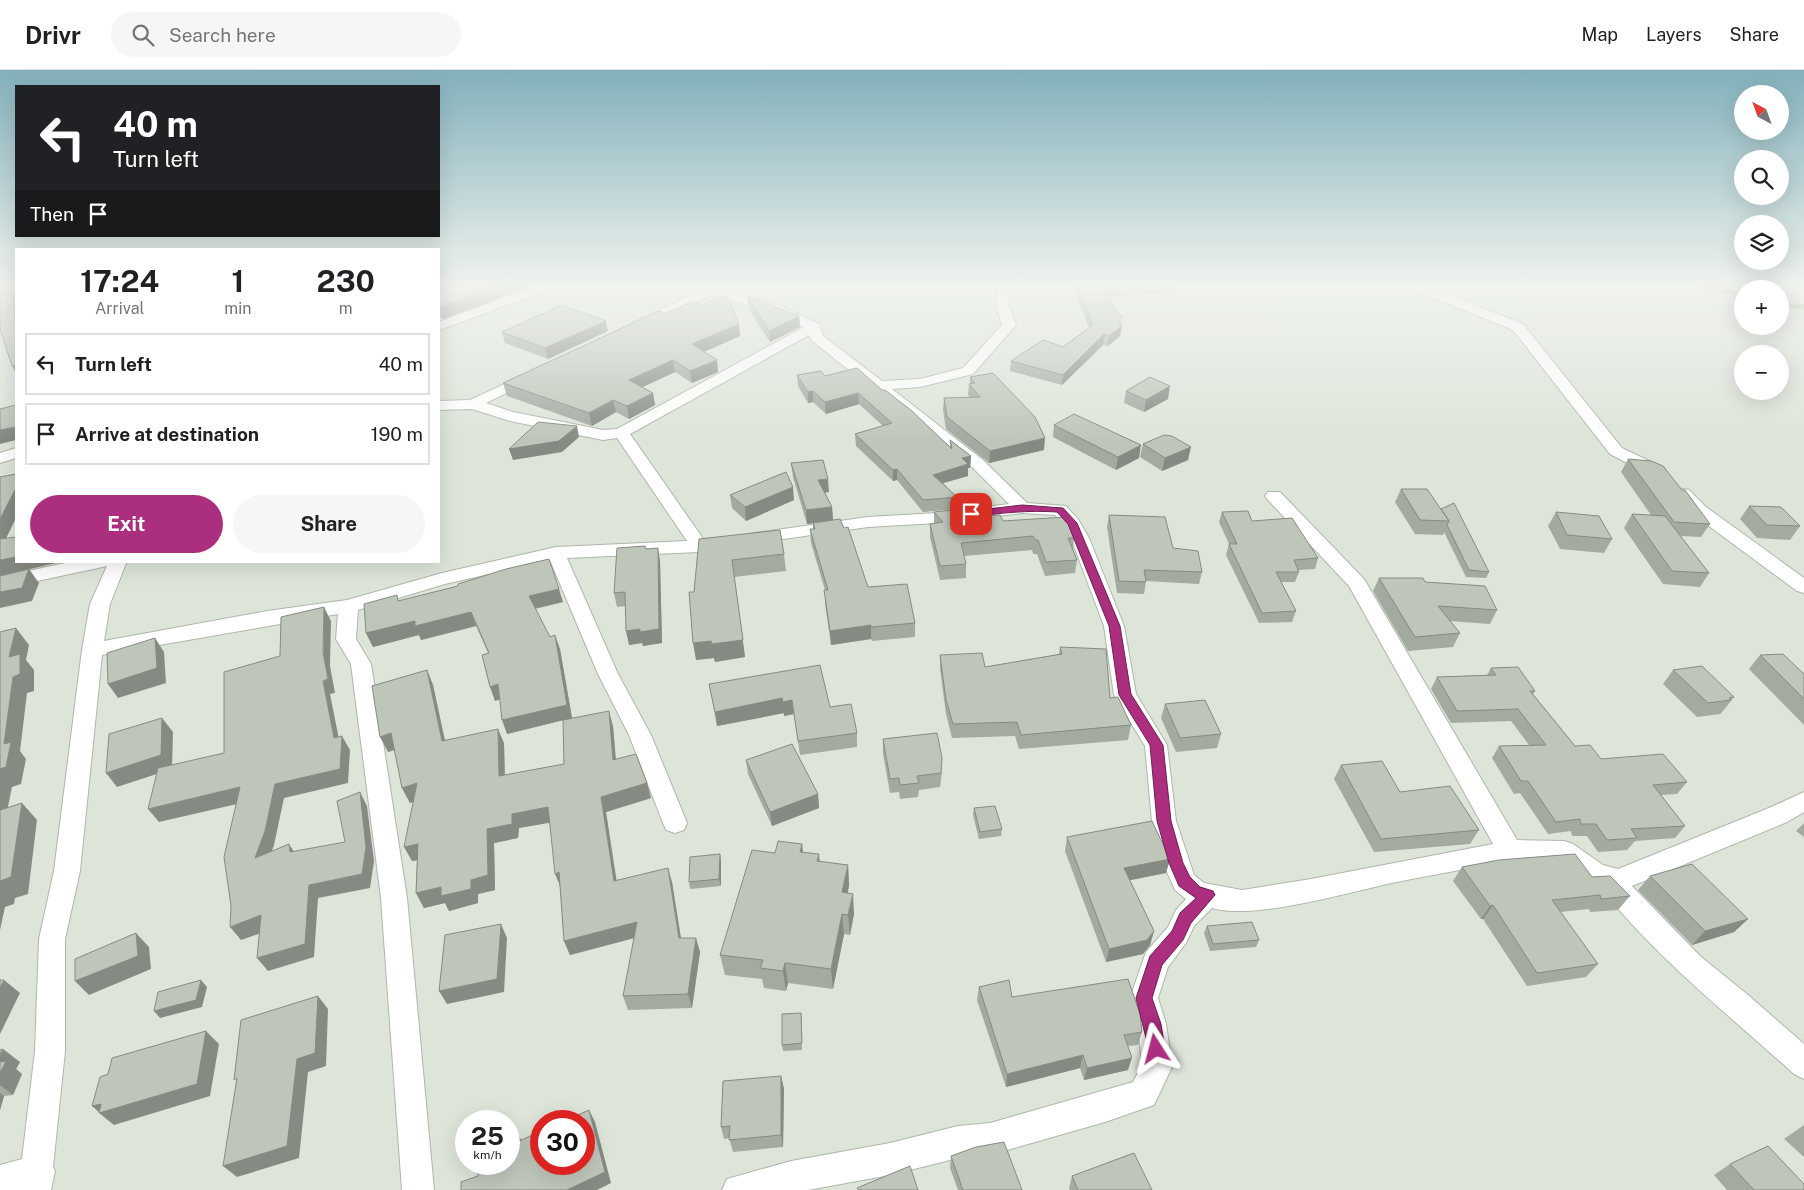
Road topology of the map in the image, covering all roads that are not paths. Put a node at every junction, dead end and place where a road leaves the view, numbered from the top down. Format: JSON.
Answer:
{"nodes":[{"id":1,"x":797,"y":336,"type":"edge"},
{"id":2,"x":817,"y":336,"type":"edge"},
{"id":3,"x":1000,"y":336,"type":"edge"},
{"id":4,"x":1525,"y":336,"type":"edge"},
{"id":5,"x":538,"y":372,"type":"edge"},
{"id":6,"x":878,"y":386,"type":"junction"},
{"id":7,"x":474,"y":404,"type":"junction"},
{"id":8,"x":440,"y":405,"type":"edge"},
{"id":9,"x":621,"y":433,"type":"junction"},
{"id":10,"x":15,"y":453,"type":"edge"},
{"id":11,"x":0,"y":458,"type":"edge"},
{"id":12,"x":1274,"y":496,"type":"dead end"},
{"id":13,"x":1022,"y":508,"type":"junction"},
{"id":14,"x":700,"y":546,"type":"junction"},
{"id":15,"x":556,"y":553,"type":"junction"},
{"id":16,"x":95,"y":563,"type":"edge"},
{"id":17,"x":117,"y":563,"type":"edge"},
{"id":18,"x":0,"y":583,"type":"edge"},
{"id":19,"x":1804,"y":587,"type":"edge"},
{"id":20,"x":348,"y":606,"type":"junction"},
{"id":21,"x":92,"y":650,"type":"junction"},
{"id":22,"x":1804,"y":801,"type":"edge"},
{"id":23,"x":675,"y":823,"type":"dead end"},
{"id":24,"x":1510,"y":851,"type":"junction"},
{"id":25,"x":1605,"y":874,"type":"junction"},
{"id":26,"x":1208,"y":895,"type":"junction"},
{"id":27,"x":1804,"y":1064,"type":"edge"},
{"id":28,"x":0,"y":1181,"type":"edge"},
{"id":29,"x":37,"y":1181,"type":"edge"},
{"id":30,"x":418,"y":1190,"type":"edge"},
{"id":31,"x":738,"y":1190,"type":"edge"}],
"edges":[{"from":1,"to":9,"type":"street"},
{"from":2,"to":6,"type":"street"},
{"from":3,"to":6,"type":"street"},
{"from":4,"to":19,"type":"street"},
{"from":5,"to":7,"type":"street"},
{"from":6,"to":13,"type":"street"},
{"from":7,"to":8,"type":"street"},
{"from":7,"to":9,"type":"street"},
{"from":9,"to":14,"type":"street"},
{"from":10,"to":11,"type":"street"},
{"from":12,"to":24,"type":"street"},
{"from":13,"to":14,"type":"street"},
{"from":13,"to":26,"type":"street"},
{"from":14,"to":15,"type":"street"},
{"from":15,"to":20,"type":"street"},
{"from":15,"to":23,"type":"street"},
{"from":16,"to":18,"type":"street"},
{"from":17,"to":21,"type":"street"},
{"from":20,"to":21,"type":"street"},
{"from":20,"to":30,"type":"street"},
{"from":21,"to":29,"type":"street"},
{"from":22,"to":25,"type":"street"},
{"from":24,"to":25,"type":"street"},
{"from":24,"to":26,"type":"street"},
{"from":25,"to":27,"type":"street"},
{"from":26,"to":31,"type":"street"},
{"from":28,"to":29,"type":"street"}]}
